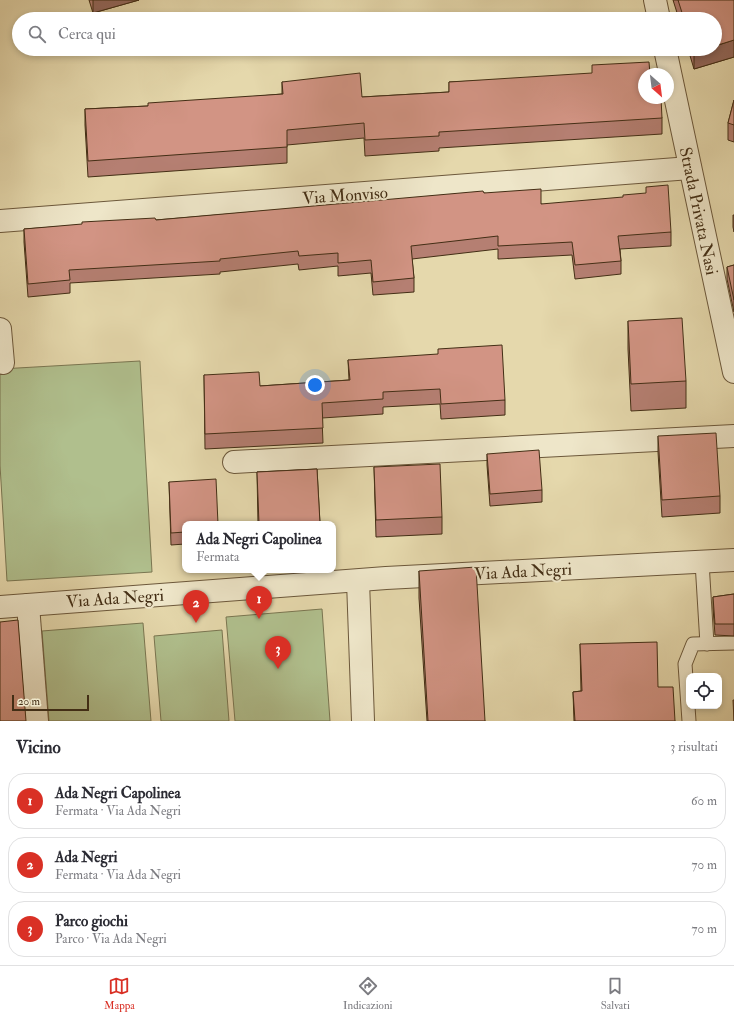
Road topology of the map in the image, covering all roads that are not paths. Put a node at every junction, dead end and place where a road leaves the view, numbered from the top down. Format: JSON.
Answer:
{"nodes":[{"id":1,"x":655,"y":0,"type":"edge"},
{"id":2,"x":658,"y":12,"type":"edge"},
{"id":3,"x":666,"y":56,"type":"edge"},
{"id":4,"x":690,"y":168,"type":"junction"},
{"id":5,"x":0,"y":221,"type":"edge"},
{"id":6,"x":0,"y":329,"type":"edge"},
{"id":7,"x":3,"y":363,"type":"dead end"},
{"id":8,"x":734,"y":372,"type":"edge"},
{"id":9,"x":734,"y":436,"type":"edge"},
{"id":10,"x":234,"y":462,"type":"dead end"},
{"id":11,"x":734,"y":560,"type":"edge"},
{"id":12,"x":702,"y":562,"type":"junction"},
{"id":13,"x":358,"y":581,"type":"junction"},
{"id":14,"x":28,"y":605,"type":"junction"},
{"id":15,"x":0,"y":607,"type":"edge"},
{"id":16,"x":734,"y":643,"type":"edge"},
{"id":17,"x":707,"y":644,"type":"junction"},
{"id":18,"x":37,"y":721,"type":"edge"},
{"id":19,"x":363,"y":721,"type":"edge"},
{"id":20,"x":688,"y":721,"type":"edge"}],
"edges":[{"from":1,"to":2,"type":"street"},
{"from":3,"to":4,"type":"street","name":"Strada Privata Nasi"},
{"from":4,"to":5,"type":"street","name":"Via Monviso"},
{"from":4,"to":8,"type":"street","name":"Strada Privata Nasi"},
{"from":6,"to":7,"type":"street"},
{"from":9,"to":10,"type":"street"},
{"from":11,"to":12,"type":"street","name":"Via Ada Negri"},
{"from":12,"to":13,"type":"street","name":"Via Ada Negri"},
{"from":12,"to":17,"type":"lane"},
{"from":13,"to":14,"type":"street","name":"Via Ada Negri"},
{"from":13,"to":19,"type":"street"},
{"from":14,"to":15,"type":"street","name":"Via Ada Negri"},
{"from":14,"to":18,"type":"street"},
{"from":16,"to":17,"type":"lane"},
{"from":17,"to":20,"type":"lane"}]}
